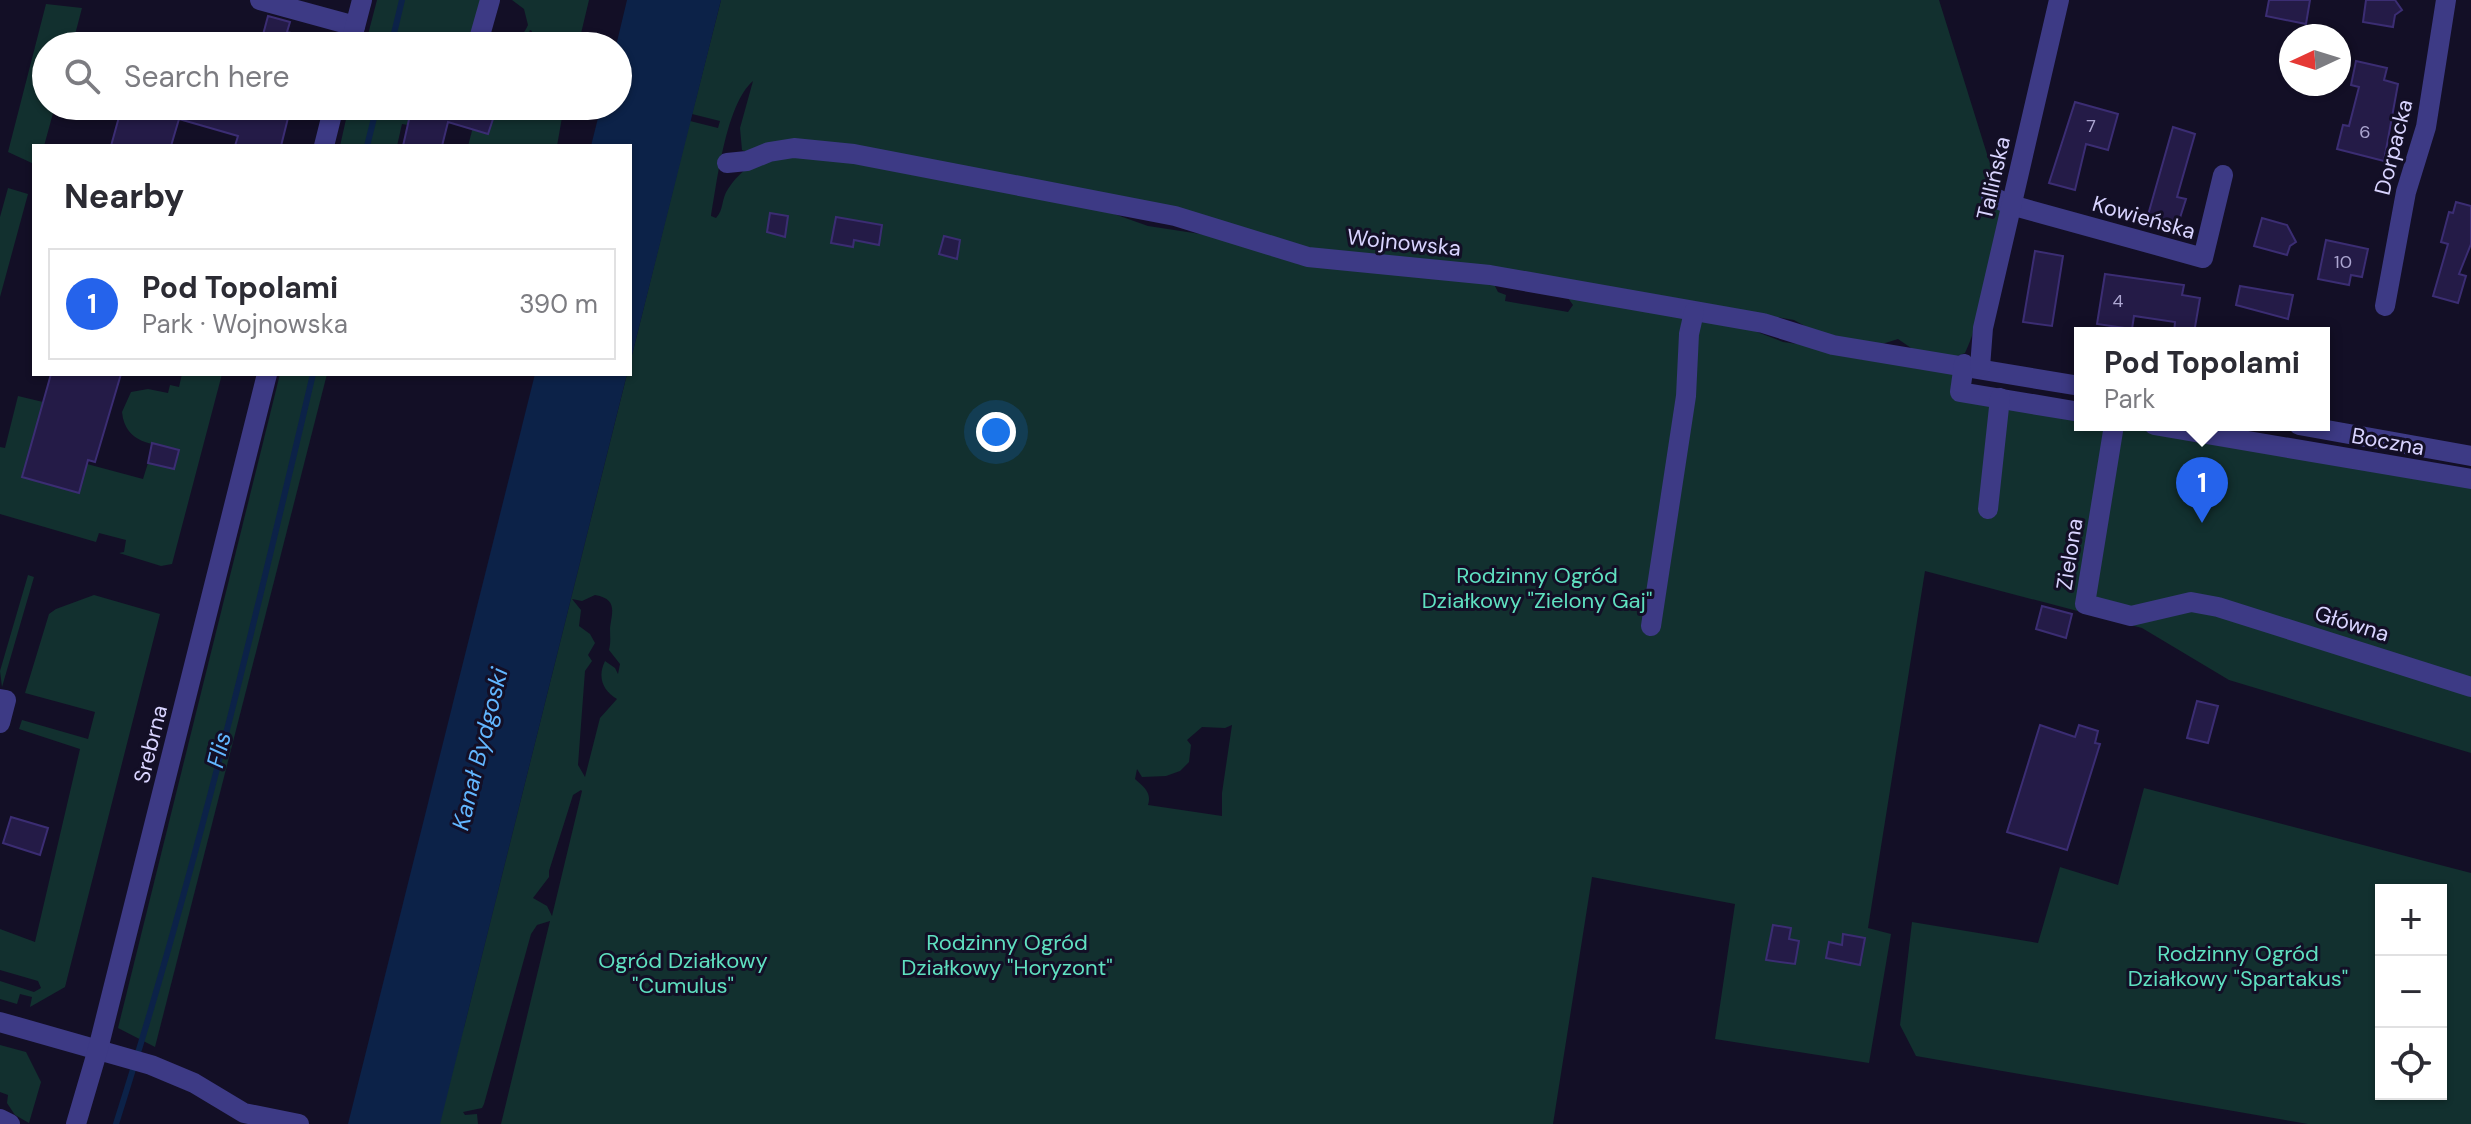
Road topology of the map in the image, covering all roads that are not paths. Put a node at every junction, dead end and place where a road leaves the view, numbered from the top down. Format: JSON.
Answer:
{"nodes":[{"id":1,"x":260,"y":0,"type":"edge"},
{"id":2,"x":362,"y":0,"type":"edge"},
{"id":3,"x":490,"y":0,"type":"edge"},
{"id":4,"x":2059,"y":0,"type":"edge"},
{"id":5,"x":2446,"y":0,"type":"edge"},
{"id":6,"x":342,"y":32,"type":"edge"},
{"id":7,"x":353,"y":32,"type":"edge"},
{"id":8,"x":481,"y":32,"type":"edge"},
{"id":9,"x":330,"y":120,"type":"edge"},
{"id":10,"x":324,"y":144,"type":"edge"},
{"id":11,"x":727,"y":163,"type":"dead end"},
{"id":12,"x":2223,"y":175,"type":"dead end"},
{"id":13,"x":1991,"y":196,"type":"dead end"},
{"id":14,"x":2011,"y":205,"type":"junction"},
{"id":15,"x":2385,"y":306,"type":"dead end"},
{"id":16,"x":1694,"y":312,"type":"junction"},
{"id":17,"x":1972,"y":366,"type":"junction"},
{"id":18,"x":266,"y":376,"type":"edge"},
{"id":19,"x":2074,"y":385,"type":"edge"},
{"id":20,"x":2000,"y":398,"type":"junction"},
{"id":21,"x":2074,"y":411,"type":"edge"},
{"id":22,"x":2113,"y":431,"type":"edge"},
{"id":23,"x":2189,"y":431,"type":"edge"},
{"id":24,"x":2330,"y":431,"type":"edge"},
{"id":25,"x":2471,"y":456,"type":"edge"},
{"id":26,"x":2471,"y":479,"type":"edge"},
{"id":27,"x":1988,"y":509,"type":"dead end"},
{"id":28,"x":2218,"y":607,"type":"joint"},
{"id":29,"x":1651,"y":626,"type":"dead end"},
{"id":30,"x":2471,"y":687,"type":"edge"},
{"id":31,"x":0,"y":699,"type":"edge"},
{"id":32,"x":0,"y":723,"type":"edge"},
{"id":33,"x":0,"y":1022,"type":"edge"},
{"id":34,"x":98,"y":1049,"type":"junction"},
{"id":35,"x":0,"y":1119,"type":"edge"},
{"id":36,"x":10,"y":1124,"type":"edge"},
{"id":37,"x":76,"y":1124,"type":"edge"},
{"id":38,"x":299,"y":1124,"type":"edge"}],
"edges":[{"from":1,"to":6,"type":"street"},
{"from":2,"to":7,"type":"street"},
{"from":3,"to":8,"type":"street"},
{"from":4,"to":14,"type":"street","name":"Tallińska"},
{"from":5,"to":15,"type":"street","name":"Dorpacka"},
{"from":9,"to":10,"type":"street"},
{"from":11,"to":16,"type":"street","name":"Wojnowska"},
{"from":12,"to":14,"type":"street","name":"Kowieńska"},
{"from":13,"to":14,"type":"street","name":"Kowieńska"},
{"from":14,"to":17,"type":"street","name":"Tallińska"},
{"from":16,"to":17,"type":"street","name":"Wojnowska"},
{"from":16,"to":29,"type":"street"},
{"from":17,"to":19,"type":"street","name":"Wojnowska"},
{"from":17,"to":20,"type":"street","name":"Tallińska"},
{"from":18,"to":34,"type":"street","name":"Srebrna"},
{"from":20,"to":21,"type":"street"},
{"from":20,"to":27,"type":"street"},
{"from":22,"to":28,"type":"street","name":"Zielona"},
{"from":23,"to":26,"type":"street","name":"Boczna"},
{"from":24,"to":25,"type":"street"},
{"from":28,"to":30,"type":"street","name":"Główna"},
{"from":31,"to":32,"type":"street"},
{"from":33,"to":34,"type":"street"},
{"from":34,"to":37,"type":"street","name":"Srebrna"},
{"from":34,"to":38,"type":"street"},
{"from":35,"to":36,"type":"street"}]}
